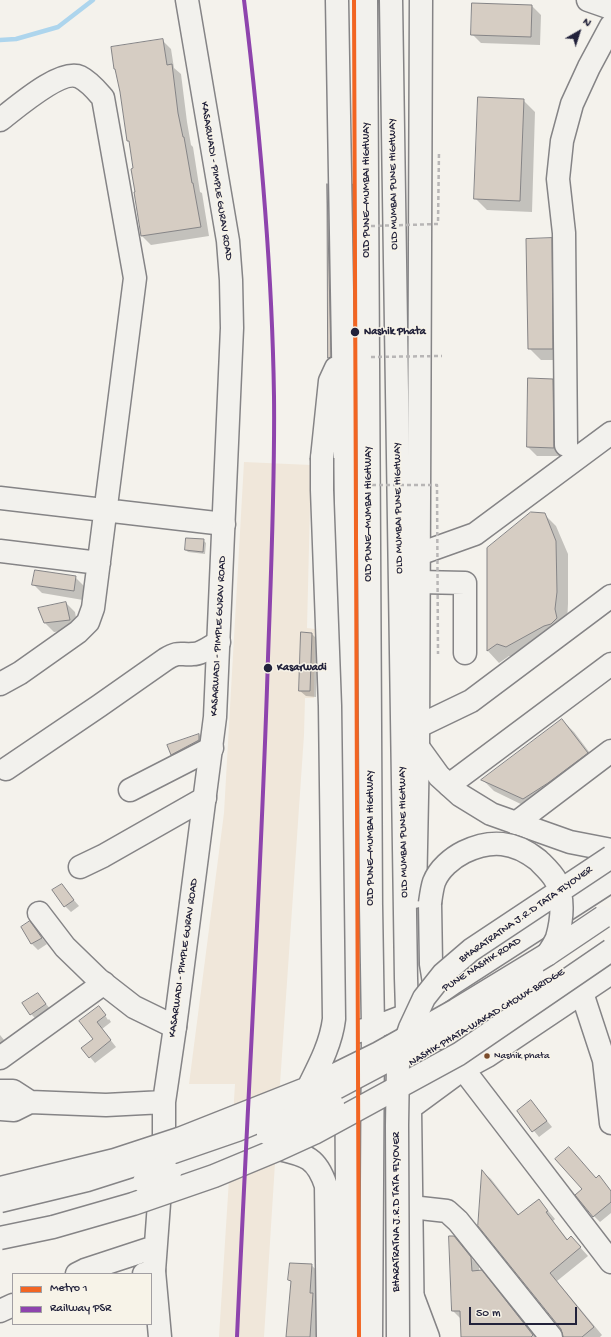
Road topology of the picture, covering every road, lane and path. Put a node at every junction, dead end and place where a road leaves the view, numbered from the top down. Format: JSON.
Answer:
{"nodes":[{"id":1,"x":187,"y":0,"type":"edge"},
{"id":2,"x":337,"y":0,"type":"edge"},
{"id":3,"x":366,"y":0,"type":"edge"},
{"id":4,"x":391,"y":0,"type":"edge"},
{"id":5,"x":421,"y":0,"type":"edge"},
{"id":6,"x":588,"y":0,"type":"edge"},
{"id":7,"x":611,"y":8,"type":"edge"},
{"id":8,"x":611,"y":26,"type":"edge"},
{"id":9,"x":0,"y":120,"type":"edge"},
{"id":10,"x":439,"y":151,"type":"dead end"},
{"id":11,"x":371,"y":226,"type":"dead end"},
{"id":12,"x":343,"y":350,"type":"junction"},
{"id":13,"x":442,"y":356,"type":"dead end"},
{"id":14,"x":372,"y":357,"type":"dead end"},
{"id":15,"x":611,"y":433,"type":"edge"},
{"id":16,"x":566,"y":445,"type":"dead end"},
{"id":17,"x":372,"y":485,"type":"dead end"},
{"id":18,"x":0,"y":498,"type":"edge"},
{"id":19,"x":106,"y":510,"type":"junction"},
{"id":20,"x":224,"y":524,"type":"junction"},
{"id":21,"x":0,"y":551,"type":"edge"},
{"id":22,"x":419,"y":554,"type":"junction"},
{"id":23,"x":99,"y":562,"type":"junction"},
{"id":24,"x":419,"y":582,"type":"junction"},
{"id":25,"x":611,"y":596,"type":"edge"},
{"id":26,"x":219,"y":642,"type":"junction"},
{"id":27,"x":465,"y":653,"type":"dead end"},
{"id":28,"x":438,"y":654,"type":"dead end"},
{"id":29,"x":611,"y":664,"type":"edge"},
{"id":30,"x":0,"y":684,"type":"edge"},
{"id":31,"x":418,"y":736,"type":"junction"},
{"id":32,"x":212,"y":748,"type":"junction"},
{"id":33,"x":611,"y":751,"type":"edge"},
{"id":34,"x":6,"y":769,"type":"dead end"},
{"id":35,"x":449,"y":785,"type":"junction"},
{"id":36,"x":130,"y":790,"type":"dead end"},
{"id":37,"x":205,"y":798,"type":"junction"},
{"id":38,"x":516,"y":823,"type":"junction"},
{"id":39,"x":611,"y":850,"type":"edge"},
{"id":40,"x":611,"y":857,"type":"edge"},
{"id":41,"x":80,"y":867,"type":"dead end"},
{"id":42,"x":611,"y":881,"type":"edge"},
{"id":43,"x":39,"y":914,"type":"dead end"},
{"id":44,"x":608,"y":918,"type":"edge"},
{"id":45,"x":611,"y":940,"type":"edge"},
{"id":46,"x":611,"y":950,"type":"edge"},
{"id":47,"x":548,"y":954,"type":"junction"},
{"id":48,"x":430,"y":964,"type":"junction"},
{"id":49,"x":611,"y":973,"type":"edge"},
{"id":50,"x":104,"y":983,"type":"junction"},
{"id":51,"x":406,"y":983,"type":"junction"},
{"id":52,"x":582,"y":992,"type":"junction"},
{"id":53,"x":436,"y":995,"type":"junction"},
{"id":54,"x":407,"y":1015,"type":"junction"},
{"id":55,"x":378,"y":1026,"type":"junction"},
{"id":56,"x":175,"y":1027,"type":"junction"},
{"id":57,"x":346,"y":1034,"type":"junction"},
{"id":58,"x":408,"y":1045,"type":"junction"},
{"id":59,"x":0,"y":1058,"type":"edge"},
{"id":60,"x":464,"y":1069,"type":"junction"},
{"id":61,"x":308,"y":1088,"type":"junction"},
{"id":62,"x":0,"y":1091,"type":"edge"},
{"id":63,"x":30,"y":1102,"type":"junction"},
{"id":64,"x":164,"y":1102,"type":"junction"},
{"id":65,"x":410,"y":1108,"type":"junction"},
{"id":66,"x":0,"y":1109,"type":"edge"},
{"id":67,"x":611,"y":1123,"type":"edge"},
{"id":68,"x":164,"y":1136,"type":"junction"},
{"id":69,"x":279,"y":1149,"type":"junction"},
{"id":70,"x":0,"y":1185,"type":"edge"},
{"id":71,"x":0,"y":1188,"type":"edge"},
{"id":72,"x":0,"y":1201,"type":"edge"},
{"id":73,"x":411,"y":1207,"type":"junction"},
{"id":74,"x":0,"y":1222,"type":"edge"},
{"id":75,"x":0,"y":1238,"type":"edge"},
{"id":76,"x":155,"y":1247,"type":"junction"},
{"id":77,"x":611,"y":1262,"type":"edge"},
{"id":78,"x":81,"y":1273,"type":"edge"},
{"id":79,"x":149,"y":1273,"type":"edge"},
{"id":80,"x":152,"y":1290,"type":"edge"},
{"id":81,"x":412,"y":1294,"type":"junction"},
{"id":82,"x":12,"y":1305,"type":"edge"},
{"id":83,"x":0,"y":1311,"type":"edge"},
{"id":84,"x":12,"y":1320,"type":"edge"},
{"id":85,"x":0,"y":1326,"type":"edge"},
{"id":86,"x":160,"y":1337,"type":"edge"},
{"id":87,"x":328,"y":1337,"type":"edge"},
{"id":88,"x":348,"y":1337,"type":"edge"},
{"id":89,"x":371,"y":1337,"type":"edge"},
{"id":90,"x":398,"y":1337,"type":"edge"},
{"id":91,"x":413,"y":1337,"type":"edge"},
{"id":92,"x":428,"y":1337,"type":"edge"},
{"id":93,"x":551,"y":1337,"type":"edge"}],
"edges":[{"from":1,"to":20,"type":"main road","name":"KASARWADI - PIMPLE GURAV ROAD"},
{"from":2,"to":12,"type":"main road"},
{"from":3,"to":55,"type":"main road","name":"OLD PUNE–MUMBAI HIGHWAY"},
{"from":4,"to":51,"type":"main road","name":"OLD MUMBAI PUNE HIGHWAY"},
{"from":5,"to":22,"type":"main road"},
{"from":6,"to":7,"type":"main road"},
{"from":8,"to":16,"type":"main road"},
{"from":9,"to":19,"type":"main road"},
{"from":10,"to":11,"type":"path","bridge":true},
{"from":12,"to":57,"type":"main road"},
{"from":12,"to":61,"type":"main road","bridge":true},
{"from":13,"to":14,"type":"path","bridge":true},
{"from":15,"to":22,"type":"main road"},
{"from":17,"to":28,"type":"path","bridge":true},
{"from":18,"to":19,"type":"main road"},
{"from":19,"to":20,"type":"main road"},
{"from":19,"to":23,"type":"main road"},
{"from":20,"to":26,"type":"main road","name":"KASARWADI - PIMPLE GURAV ROAD"},
{"from":21,"to":23,"type":"main road"},
{"from":22,"to":24,"type":"main road"},
{"from":23,"to":30,"type":"main road"},
{"from":24,"to":27,"type":"main road"},
{"from":24,"to":31,"type":"main road"},
{"from":25,"to":31,"type":"main road"},
{"from":26,"to":32,"type":"main road","name":"KASARWADI - PIMPLE GURAV ROAD"},
{"from":26,"to":34,"type":"main road"},
{"from":29,"to":35,"type":"main road"},
{"from":31,"to":35,"type":"main road"},
{"from":31,"to":51,"type":"main road"},
{"from":32,"to":36,"type":"main road"},
{"from":32,"to":37,"type":"main road","name":"KASARWADI - PIMPLE GURAV ROAD"},
{"from":33,"to":38,"type":"main road"},
{"from":35,"to":38,"type":"main road"},
{"from":37,"to":41,"type":"main road"},
{"from":37,"to":56,"type":"main road","name":"KASARWADI - PIMPLE GURAV ROAD"},
{"from":38,"to":39,"type":"main road"},
{"from":40,"to":90,"type":"main road","name":"BHARATRATNA J.R.D TATA FLYOVER","bridge":true},
{"from":42,"to":53,"type":"main road","name":"PUNE NASHIK ROAD"},
{"from":43,"to":50,"type":"main road"},
{"from":44,"to":47,"type":"main road","bridge":true},
{"from":44,"to":72,"type":"main road","name":"NASHIK PHATA-WAKAD CHOWK BRIDGE","bridge":true},
{"from":45,"to":74,"type":"main road","name":"NASHIK PHATA-WAKAD CHOWK BRIDGE","bridge":true},
{"from":46,"to":69,"type":"main road","bridge":true},
{"from":47,"to":48,"type":"main road","bridge":true},
{"from":47,"to":61,"type":"main road","bridge":true},
{"from":48,"to":51,"type":"main road"},
{"from":48,"to":53,"type":"main road"},
{"from":49,"to":52,"type":"main road"},
{"from":50,"to":56,"type":"main road"},
{"from":50,"to":59,"type":"main road"},
{"from":51,"to":54,"type":"main road","name":"OLD MUMBAI PUNE HIGHWAY"},
{"from":52,"to":60,"type":"main road"},
{"from":52,"to":67,"type":"main road"},
{"from":53,"to":54,"type":"main road","name":"PUNE NASHIK ROAD"},
{"from":54,"to":55,"type":"main road","name":"PUNE NASHIK ROAD"},
{"from":54,"to":58,"type":"main road","name":"OLD MUMBAI PUNE HIGHWAY"},
{"from":55,"to":57,"type":"main road","name":"PUNE NASHIK ROAD"},
{"from":55,"to":58,"type":"main road"},
{"from":55,"to":89,"type":"main road","name":"OLD PUNE–MUMBAI HIGHWAY"},
{"from":56,"to":64,"type":"main road","name":"KASARWADI - PIMPLE GURAV ROAD"},
{"from":57,"to":88,"type":"main road"},
{"from":58,"to":60,"type":"main road"},
{"from":58,"to":65,"type":"main road","name":"OLD MUMBAI PUNE HIGHWAY"},
{"from":60,"to":65,"type":"main road"},
{"from":60,"to":77,"type":"main road"},
{"from":61,"to":71,"type":"main road","bridge":true},
{"from":62,"to":63,"type":"main road"},
{"from":63,"to":64,"type":"main road"},
{"from":63,"to":66,"type":"main road"},
{"from":64,"to":68,"type":"main road","name":"KASARWADI - PIMPLE GURAV ROAD"},
{"from":65,"to":73,"type":"main road","name":"OLD MUMBAI PUNE HIGHWAY"},
{"from":68,"to":70,"type":"main road"},
{"from":68,"to":76,"type":"main road","name":"KASARWADI - PIMPLE GURAV ROAD"},
{"from":69,"to":75,"type":"main road","bridge":true},
{"from":69,"to":87,"type":"main road"},
{"from":73,"to":81,"type":"main road","name":"OLD MUMBAI PUNE HIGHWAY"},
{"from":73,"to":93,"type":"main road"},
{"from":76,"to":78,"type":"main road"},
{"from":76,"to":79,"type":"main road","name":"KASARWADI - PIMPLE GURAV ROAD"},
{"from":80,"to":86,"type":"main road","name":"KASARWADI - PIMPLE GURAV ROAD"},
{"from":81,"to":91,"type":"main road","name":"OLD MUMBAI PUNE HIGHWAY"},
{"from":81,"to":92,"type":"main road"},
{"from":82,"to":83,"type":"main road"},
{"from":84,"to":85,"type":"main road"}]}
